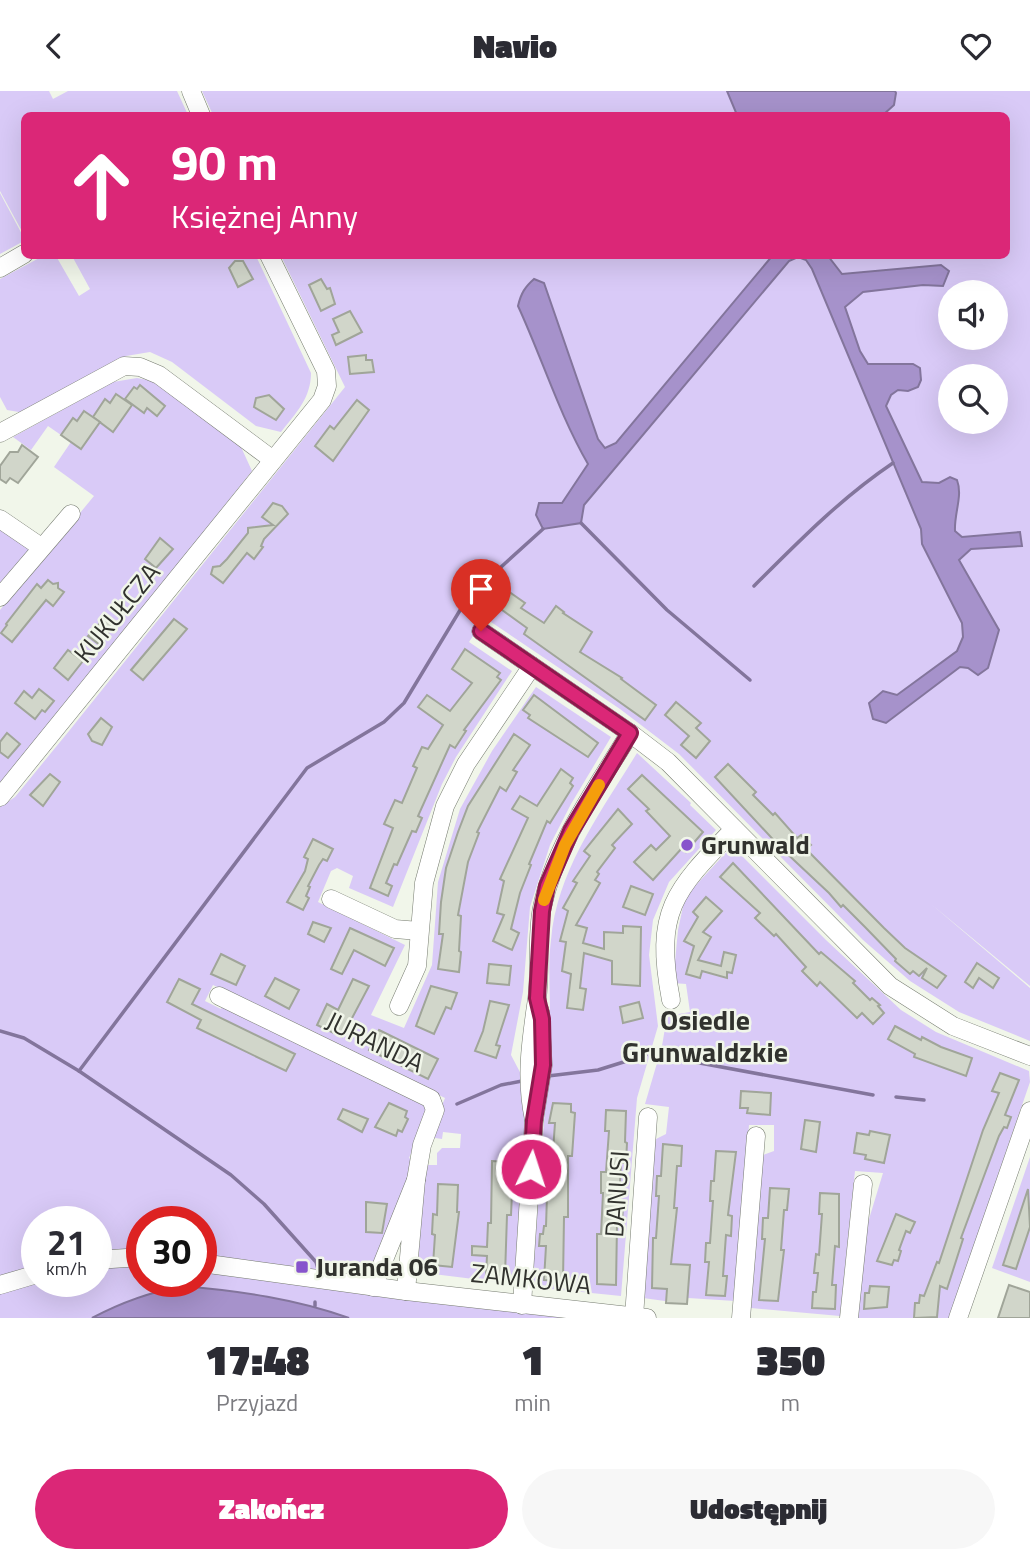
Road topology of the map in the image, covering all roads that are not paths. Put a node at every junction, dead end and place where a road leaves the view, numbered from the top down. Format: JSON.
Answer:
{"nodes":[{"id":1,"x":191,"y":91,"type":"edge"},
{"id":2,"x":200,"y":112,"type":"edge"},
{"id":3,"x":21,"y":256,"type":"edge"},
{"id":4,"x":271,"y":259,"type":"edge"},
{"id":5,"x":0,"y":268,"type":"edge"},
{"id":6,"x":3,"y":426,"type":"edge"},
{"id":7,"x":273,"y":460,"type":"junction"},
{"id":8,"x":71,"y":514,"type":"dead end"},
{"id":9,"x":0,"y":519,"type":"edge"},
{"id":10,"x":41,"y":547,"type":"junction"},
{"id":11,"x":0,"y":597,"type":"edge"},
{"id":12,"x":481,"y":631,"type":"dead end"},
{"id":13,"x":532,"y":666,"type":"junction"},
{"id":14,"x":630,"y":733,"type":"junction"},
{"id":15,"x":0,"y":797,"type":"edge"},
{"id":16,"x":734,"y":829,"type":"junction"},
{"id":17,"x":331,"y":899,"type":"dead end"},
{"id":18,"x":419,"y":931,"type":"junction"},
{"id":19,"x":219,"y":996,"type":"dead end"},
{"id":20,"x":671,"y":1000,"type":"dead end"},
{"id":21,"x":398,"y":1006,"type":"dead end"},
{"id":22,"x":1030,"y":1056,"type":"edge"},
{"id":23,"x":1030,"y":1111,"type":"edge"},
{"id":24,"x":649,"y":1117,"type":"dead end"},
{"id":25,"x":756,"y":1136,"type":"dead end"},
{"id":26,"x":416,"y":1180,"type":"junction"},
{"id":27,"x":863,"y":1184,"type":"dead end"},
{"id":28,"x":217,"y":1265,"type":"edge"},
{"id":29,"x":21,"y":1279,"type":"edge"},
{"id":30,"x":0,"y":1285,"type":"edge"},
{"id":31,"x":373,"y":1287,"type":"junction"},
{"id":32,"x":406,"y":1291,"type":"junction"},
{"id":33,"x":522,"y":1305,"type":"junction"},
{"id":34,"x":640,"y":1317,"type":"edge"},
{"id":35,"x":741,"y":1318,"type":"edge"},
{"id":36,"x":849,"y":1318,"type":"edge"},
{"id":37,"x":958,"y":1318,"type":"edge"}],
"edges":[{"from":1,"to":2,"type":"street"},
{"from":3,"to":5,"type":"street"},
{"from":4,"to":7,"type":"street","name":"KUKUŁCZA"},
{"from":6,"to":7,"type":"street"},
{"from":7,"to":15,"type":"street","name":"KUKUŁCZA"},
{"from":8,"to":10,"type":"street"},
{"from":9,"to":10,"type":"street"},
{"from":10,"to":11,"type":"street"},
{"from":12,"to":13,"type":"street"},
{"from":13,"to":14,"type":"street"},
{"from":13,"to":18,"type":"street"},
{"from":14,"to":16,"type":"street"},
{"from":14,"to":33,"type":"street"},
{"from":16,"to":20,"type":"street"},
{"from":16,"to":22,"type":"street"},
{"from":17,"to":18,"type":"street"},
{"from":18,"to":21,"type":"street"},
{"from":19,"to":26,"type":"street","name":"JURANDA"},
{"from":23,"to":37,"type":"street"},
{"from":24,"to":34,"type":"street","name":"DANUSI"},
{"from":25,"to":35,"type":"street"},
{"from":26,"to":31,"type":"street","name":"JURANDA"},
{"from":26,"to":32,"type":"street","name":"JURANDA"},
{"from":27,"to":36,"type":"street"},
{"from":28,"to":31,"type":"street","name":"ZAMKOWA"},
{"from":29,"to":30,"type":"street"},
{"from":31,"to":32,"type":"street","name":"ZAMKOWA"},
{"from":32,"to":33,"type":"street","name":"ZAMKOWA"},
{"from":33,"to":34,"type":"street","name":"ZAMKOWA"}]}
